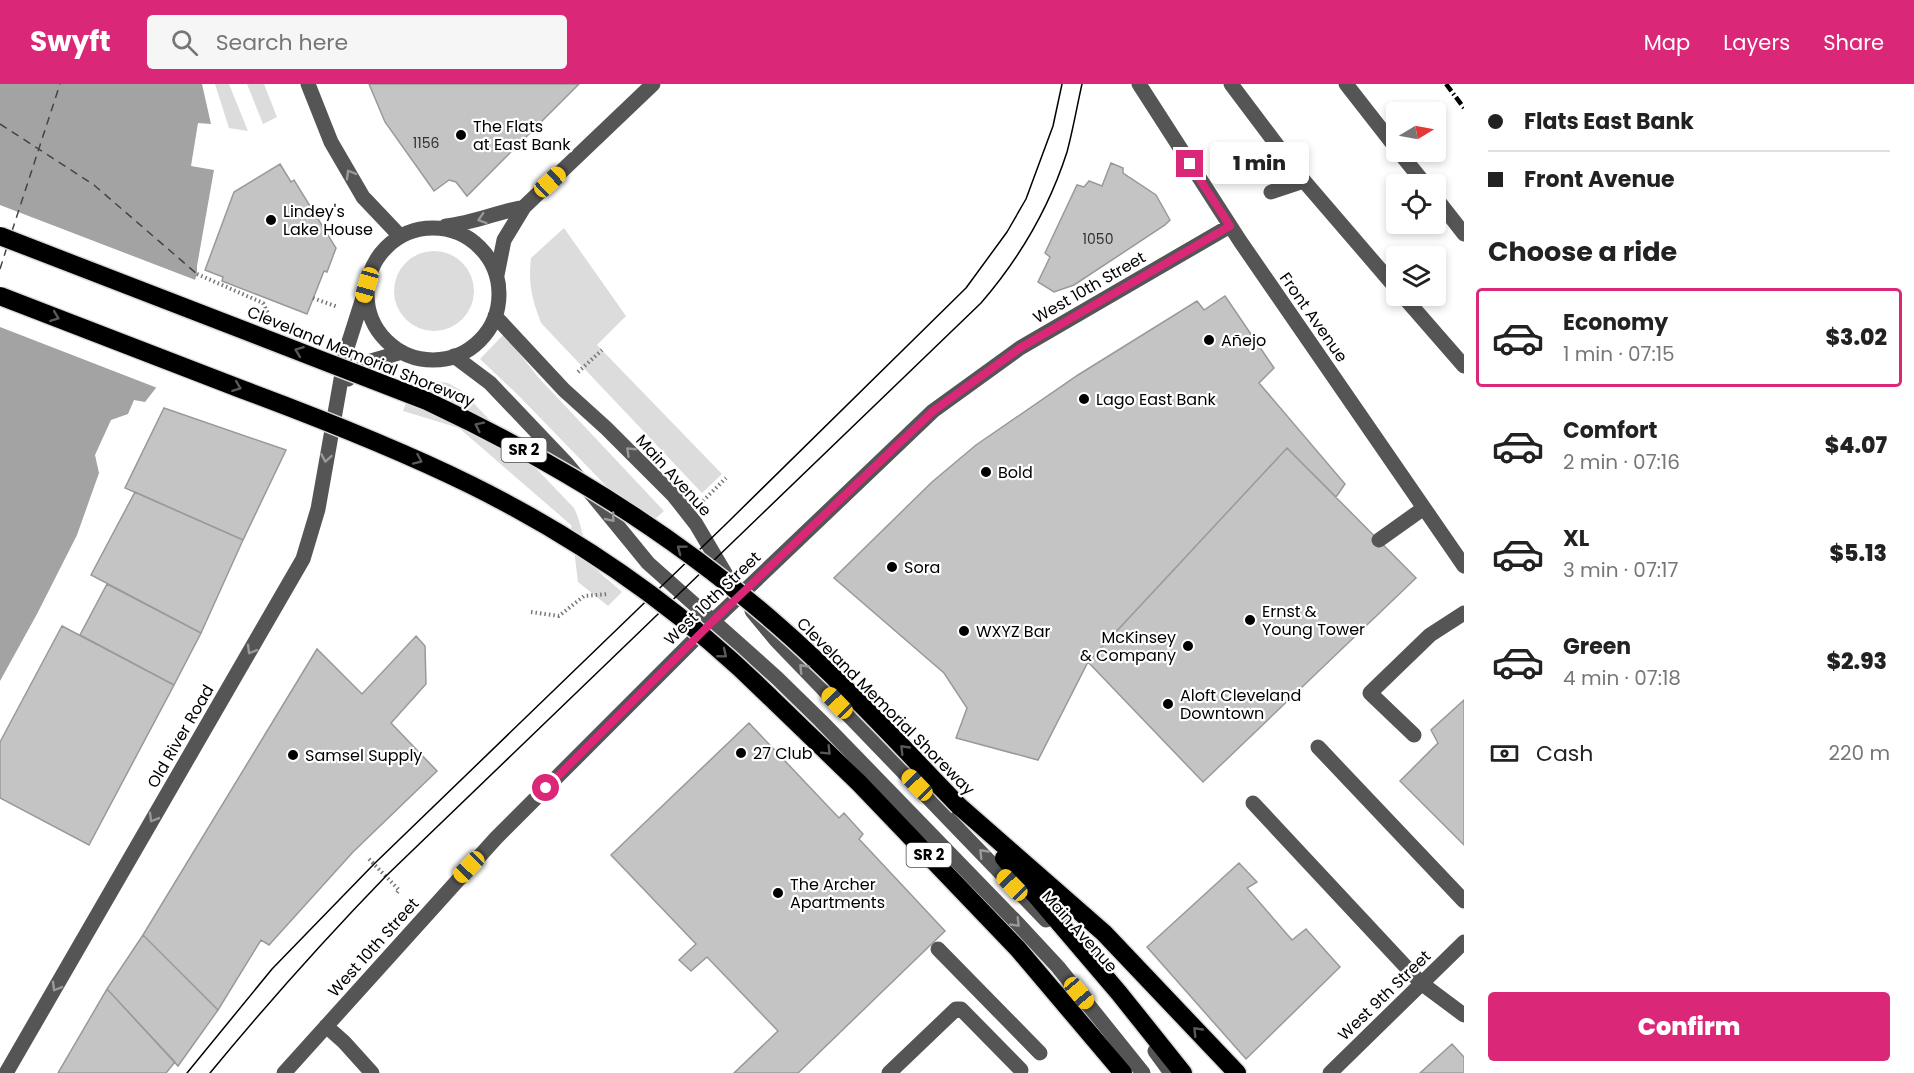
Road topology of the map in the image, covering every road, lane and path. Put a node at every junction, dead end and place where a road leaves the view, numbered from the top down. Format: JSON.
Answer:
{"nodes":[{"id":1,"x":308,"y":84,"type":"edge"},
{"id":2,"x":653,"y":84,"type":"edge"},
{"id":3,"x":1139,"y":84,"type":"edge"},
{"id":4,"x":1231,"y":84,"type":"edge"},
{"id":5,"x":1346,"y":84,"type":"edge"},
{"id":6,"x":1386,"y":135,"type":"edge"},
{"id":7,"x":1408,"y":162,"type":"edge"},
{"id":8,"x":1417,"y":174,"type":"edge"},
{"id":9,"x":1304,"y":181,"type":"junction"},
{"id":10,"x":1271,"y":192,"type":"dead end"},
{"id":11,"x":524,"y":207,"type":"junction"},
{"id":12,"x":1446,"y":211,"type":"edge"},
{"id":13,"x":1230,"y":226,"type":"junction"},
{"id":14,"x":438,"y":227,"type":"junction"},
{"id":15,"x":1464,"y":234,"type":"edge"},
{"id":16,"x":0,"y":236,"type":"edge"},
{"id":17,"x":399,"y":236,"type":"junction"},
{"id":18,"x":197,"y":274,"type":"dead end"},
{"id":19,"x":1386,"y":276,"type":"edge"},
{"id":20,"x":497,"y":277,"type":"junction"},
{"id":21,"x":367,"y":285,"type":"junction"},
{"id":22,"x":0,"y":296,"type":"edge"},
{"id":23,"x":313,"y":298,"type":"dead end"},
{"id":24,"x":1412,"y":306,"type":"edge"},
{"id":25,"x":339,"y":307,"type":"dead end"},
{"id":26,"x":269,"y":316,"type":"dead end"},
{"id":27,"x":495,"y":316,"type":"junction"},
{"id":28,"x":602,"y":350,"type":"dead end"},
{"id":29,"x":402,"y":352,"type":"junction"},
{"id":30,"x":454,"y":357,"type":"junction"},
{"id":31,"x":1464,"y":366,"type":"edge"},
{"id":32,"x":577,"y":374,"type":"dead end"},
{"id":33,"x":336,"y":400,"type":"junction"},
{"id":34,"x":726,"y":478,"type":"dead end"},
{"id":35,"x":702,"y":502,"type":"dead end"},
{"id":36,"x":1424,"y":508,"type":"junction"},
{"id":37,"x":1379,"y":540,"type":"dead end"},
{"id":38,"x":1464,"y":566,"type":"edge"},
{"id":39,"x":613,"y":593,"type":"dead end"},
{"id":40,"x":740,"y":596,"type":"junction"},
{"id":41,"x":531,"y":612,"type":"dead end"},
{"id":42,"x":1464,"y":613,"type":"edge"},
{"id":43,"x":713,"y":621,"type":"junction"},
{"id":44,"x":1414,"y":735,"type":"dead end"},
{"id":45,"x":1318,"y":747,"type":"dead end"},
{"id":46,"x":1253,"y":803,"type":"dead end"},
{"id":47,"x":959,"y":806,"type":"junction"},
{"id":48,"x":369,"y":859,"type":"dead end"},
{"id":49,"x":395,"y":895,"type":"dead end"},
{"id":50,"x":1464,"y":901,"type":"edge"},
{"id":51,"x":1464,"y":942,"type":"edge"},
{"id":52,"x":938,"y":949,"type":"dead end"},
{"id":53,"x":1421,"y":983,"type":"junction"},
{"id":54,"x":1464,"y":1015,"type":"edge"},
{"id":55,"x":1080,"y":1023,"type":"junction"},
{"id":56,"x":326,"y":1026,"type":"junction"},
{"id":57,"x":1018,"y":1072,"type":"edge"},
{"id":58,"x":6,"y":1073,"type":"edge"},
{"id":59,"x":284,"y":1073,"type":"edge"},
{"id":60,"x":372,"y":1073,"type":"edge"},
{"id":61,"x":889,"y":1073,"type":"edge"},
{"id":62,"x":1110,"y":1073,"type":"edge"},
{"id":63,"x":1123,"y":1073,"type":"edge"},
{"id":64,"x":1143,"y":1073,"type":"edge"},
{"id":65,"x":1171,"y":1073,"type":"edge"},
{"id":66,"x":1183,"y":1073,"type":"edge"},
{"id":67,"x":1237,"y":1073,"type":"edge"},
{"id":68,"x":1330,"y":1073,"type":"edge"}],
"edges":[{"from":17,"to":1,"type":"street","one_way":true},
{"from":2,"to":11,"type":"street"},
{"from":3,"to":13,"type":"street","name":"Front Avenue"},
{"from":4,"to":9,"type":"street"},
{"from":5,"to":6,"type":"street"},
{"from":7,"to":8,"type":"street"},
{"from":9,"to":10,"type":"street"},
{"from":9,"to":19,"type":"street"},
{"from":11,"to":14,"type":"street","one_way":true},
{"from":11,"to":20,"type":"street"},
{"from":12,"to":15,"type":"street"},
{"from":13,"to":36,"type":"street","name":"Front Avenue"},
{"from":13,"to":40,"type":"street","name":"West 10th Street"},
{"from":14,"to":17,"type":"street"},
{"from":14,"to":20,"type":"street"},
{"from":47,"to":16,"type":"highway","name":"Cleveland Memorial Shoreway","number":"SR 2","one_way":true,"bridge":true},
{"from":17,"to":21,"type":"street"},
{"from":18,"to":26,"type":"path"},
{"from":20,"to":27,"type":"street"},
{"from":21,"to":29,"type":"street"},
{"from":21,"to":33,"type":"street","name":"Old River Road"},
{"from":22,"to":55,"type":"highway","number":"SR 2","one_way":true,"bridge":true},
{"from":23,"to":25,"type":"path"},
{"from":24,"to":31,"type":"street"},
{"from":27,"to":30,"type":"street"},
{"from":40,"to":27,"type":"street","name":"Main Avenue","one_way":true},
{"from":28,"to":32,"type":"path"},
{"from":29,"to":30,"type":"street"},
{"from":29,"to":33,"type":"street","name":"Old River Road"},
{"from":30,"to":43,"type":"street","one_way":true},
{"from":33,"to":58,"type":"street","name":"Old River Road","one_way":true},
{"from":34,"to":35,"type":"path"},
{"from":36,"to":37,"type":"street"},
{"from":36,"to":38,"type":"street","name":"Front Avenue"},
{"from":39,"to":41,"type":"path"},
{"from":40,"to":43,"type":"street","name":"West 10th Street"},
{"from":65,"to":40,"type":"street","name":"Main Avenue","one_way":true},
{"from":42,"to":44,"type":"street"},
{"from":43,"to":56,"type":"street","name":"West 10th Street"},
{"from":43,"to":64,"type":"street","one_way":true},
{"from":45,"to":50,"type":"street"},
{"from":46,"to":53,"type":"street"},
{"from":47,"to":66,"type":"highway","name":"Cleveland Memorial Shoreway","number":"SR 2"},
{"from":67,"to":47,"type":"highway","one_way":true},
{"from":48,"to":49,"type":"path"},
{"from":51,"to":53,"type":"street","name":"West 9th Street"},
{"from":52,"to":57,"type":"street"},
{"from":53,"to":54,"type":"street"},
{"from":53,"to":68,"type":"street","name":"West 9th Street"},
{"from":55,"to":62,"type":"highway"},
{"from":55,"to":63,"type":"highway","number":"SR 2"},
{"from":56,"to":59,"type":"street","name":"West 10th Street"},
{"from":56,"to":60,"type":"street"},
{"from":57,"to":61,"type":"street"}]}
